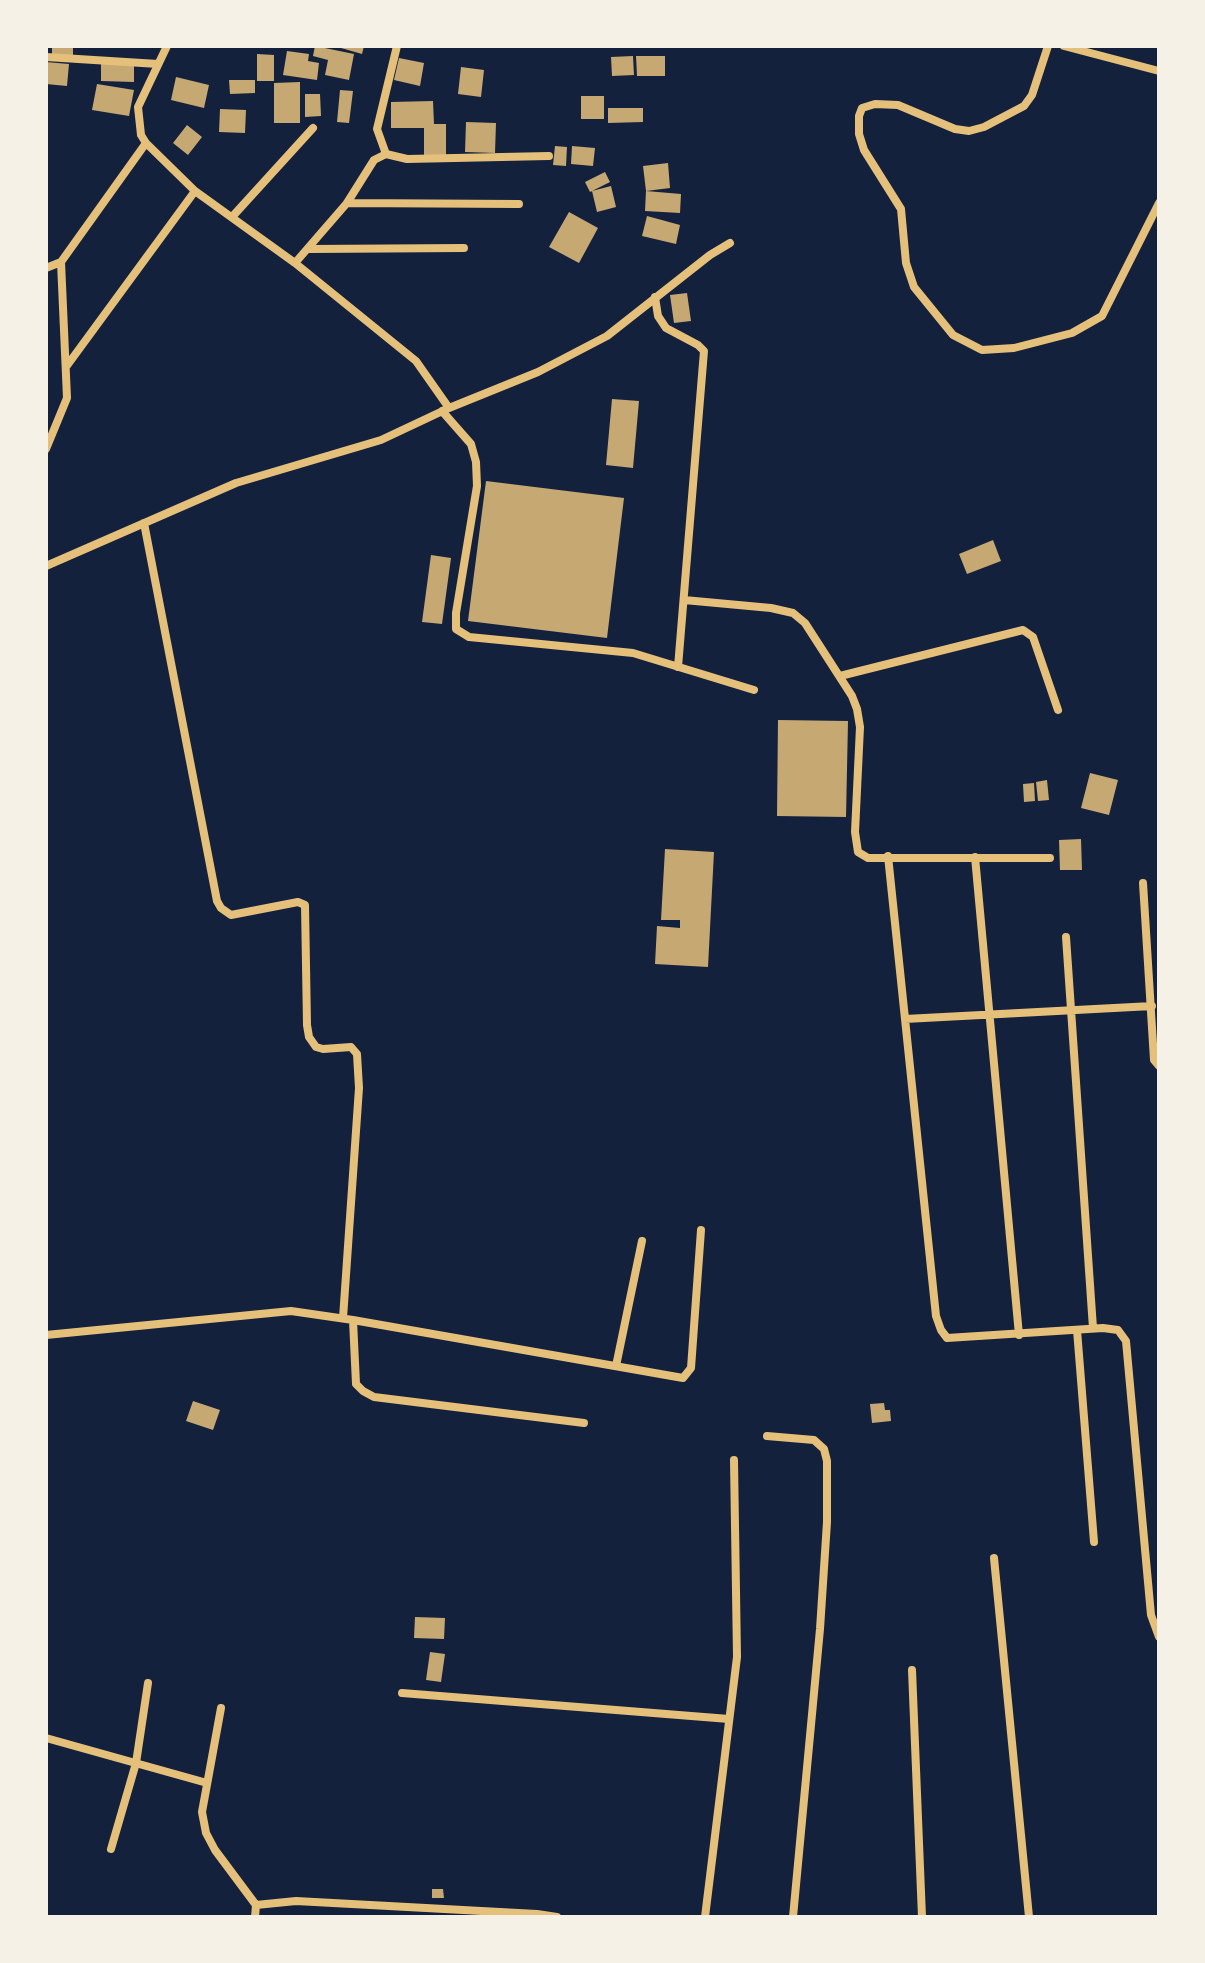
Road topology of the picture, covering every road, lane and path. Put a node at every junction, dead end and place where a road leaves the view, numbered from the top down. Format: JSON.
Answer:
{"nodes":[{"id":1,"x":167,"y":46,"type":"edge"},
{"id":2,"x":397,"y":46,"type":"edge"},
{"id":3,"x":1048,"y":46,"type":"edge"},
{"id":4,"x":1064,"y":46,"type":"edge"},
{"id":5,"x":46,"y":57,"type":"edge"},
{"id":6,"x":158,"y":64,"type":"junction"},
{"id":7,"x":1159,"y":71,"type":"edge"},
{"id":8,"x":313,"y":128,"type":"dead end"},
{"id":9,"x":146,"y":143,"type":"junction"},
{"id":10,"x":386,"y":154,"type":"junction"},
{"id":11,"x":549,"y":156,"type":"dead end"},
{"id":12,"x":195,"y":191,"type":"junction"},
{"id":13,"x":347,"y":203,"type":"junction"},
{"id":14,"x":1159,"y":203,"type":"edge"},
{"id":15,"x":519,"y":204,"type":"dead end"},
{"id":16,"x":232,"y":217,"type":"junction"},
{"id":17,"x":730,"y":243,"type":"dead end"},
{"id":18,"x":464,"y":248,"type":"dead end"},
{"id":19,"x":309,"y":249,"type":"junction"},
{"id":20,"x":61,"y":262,"type":"junction"},
{"id":21,"x":295,"y":263,"type":"junction"},
{"id":22,"x":46,"y":268,"type":"edge"},
{"id":23,"x":655,"y":297,"type":"junction"},
{"id":24,"x":66,"y":367,"type":"junction"},
{"id":25,"x":446,"y":410,"type":"junction"},
{"id":26,"x":46,"y":449,"type":"edge"},
{"id":27,"x":144,"y":523,"type":"junction"},
{"id":28,"x":46,"y":566,"type":"edge"},
{"id":29,"x":684,"y":600,"type":"junction"},
{"id":30,"x":678,"y":667,"type":"junction"},
{"id":31,"x":840,"y":676,"type":"junction"},
{"id":32,"x":754,"y":690,"type":"dead end"},
{"id":33,"x":1058,"y":710,"type":"dead end"},
{"id":34,"x":888,"y":856,"type":"junction"},
{"id":35,"x":975,"y":857,"type":"junction"},
{"id":36,"x":1050,"y":858,"type":"dead end"},
{"id":37,"x":1143,"y":883,"type":"dead end"},
{"id":38,"x":1066,"y":937,"type":"dead end"},
{"id":39,"x":1152,"y":1006,"type":"junction"},
{"id":40,"x":1071,"y":1012,"type":"junction"},
{"id":41,"x":990,"y":1017,"type":"junction"},
{"id":42,"x":905,"y":1019,"type":"junction"},
{"id":43,"x":1159,"y":1066,"type":"edge"},
{"id":44,"x":701,"y":1230,"type":"dead end"},
{"id":45,"x":642,"y":1241,"type":"dead end"},
{"id":46,"x":348,"y":1319,"type":"junction"},
{"id":47,"x":1093,"y":1328,"type":"junction"},
{"id":48,"x":1077,"y":1330,"type":"junction"},
{"id":49,"x":46,"y":1335,"type":"edge"},
{"id":50,"x":1019,"y":1335,"type":"junction"},
{"id":51,"x":616,"y":1366,"type":"junction"},
{"id":52,"x":584,"y":1423,"type":"dead end"},
{"id":53,"x":767,"y":1436,"type":"dead end"},
{"id":54,"x":734,"y":1460,"type":"dead end"},
{"id":55,"x":1094,"y":1542,"type":"dead end"},
{"id":56,"x":994,"y":1558,"type":"dead end"},
{"id":57,"x":1159,"y":1637,"type":"edge"},
{"id":58,"x":912,"y":1670,"type":"dead end"},
{"id":59,"x":148,"y":1683,"type":"dead end"},
{"id":60,"x":402,"y":1693,"type":"dead end"},
{"id":61,"x":221,"y":1708,"type":"dead end"},
{"id":62,"x":729,"y":1719,"type":"junction"},
{"id":63,"x":46,"y":1738,"type":"edge"},
{"id":64,"x":136,"y":1763,"type":"junction"},
{"id":65,"x":207,"y":1783,"type":"junction"},
{"id":66,"x":111,"y":1849,"type":"dead end"},
{"id":67,"x":256,"y":1905,"type":"junction"},
{"id":68,"x":255,"y":1917,"type":"edge"},
{"id":69,"x":557,"y":1917,"type":"edge"},
{"id":70,"x":705,"y":1917,"type":"edge"},
{"id":71,"x":793,"y":1917,"type":"edge"},
{"id":72,"x":922,"y":1917,"type":"edge"},
{"id":73,"x":1029,"y":1917,"type":"edge"}],
"edges":[{"from":1,"to":6,"type":"street"},
{"from":2,"to":10,"type":"street"},
{"from":3,"to":14,"type":"street"},
{"from":4,"to":7,"type":"street"},
{"from":5,"to":6,"type":"street"},
{"from":6,"to":9,"type":"street"},
{"from":8,"to":16,"type":"street"},
{"from":9,"to":12,"type":"street"},
{"from":9,"to":20,"type":"street"},
{"from":10,"to":11,"type":"street"},
{"from":10,"to":13,"type":"street"},
{"from":12,"to":16,"type":"street"},
{"from":12,"to":24,"type":"street"},
{"from":13,"to":15,"type":"street"},
{"from":13,"to":19,"type":"street"},
{"from":16,"to":21,"type":"street"},
{"from":17,"to":23,"type":"street"},
{"from":18,"to":19,"type":"street"},
{"from":19,"to":21,"type":"street"},
{"from":20,"to":22,"type":"street"},
{"from":20,"to":24,"type":"street"},
{"from":21,"to":25,"type":"street"},
{"from":23,"to":25,"type":"street"},
{"from":23,"to":29,"type":"street"},
{"from":24,"to":26,"type":"street"},
{"from":25,"to":27,"type":"street"},
{"from":25,"to":30,"type":"street"},
{"from":27,"to":28,"type":"street"},
{"from":27,"to":46,"type":"street"},
{"from":29,"to":30,"type":"street"},
{"from":29,"to":31,"type":"street"},
{"from":30,"to":32,"type":"street"},
{"from":31,"to":33,"type":"street"},
{"from":31,"to":34,"type":"street"},
{"from":34,"to":35,"type":"street"},
{"from":34,"to":42,"type":"street"},
{"from":35,"to":36,"type":"street"},
{"from":35,"to":41,"type":"street"},
{"from":37,"to":39,"type":"street"},
{"from":38,"to":40,"type":"street"},
{"from":39,"to":40,"type":"street"},
{"from":39,"to":43,"type":"street"},
{"from":40,"to":41,"type":"street"},
{"from":40,"to":47,"type":"street"},
{"from":41,"to":42,"type":"street"},
{"from":41,"to":50,"type":"street"},
{"from":42,"to":50,"type":"street"},
{"from":44,"to":51,"type":"street"},
{"from":45,"to":51,"type":"street"},
{"from":46,"to":49,"type":"street"},
{"from":46,"to":51,"type":"street"},
{"from":46,"to":52,"type":"street"},
{"from":47,"to":48,"type":"street"},
{"from":47,"to":57,"type":"street"},
{"from":48,"to":50,"type":"street"},
{"from":48,"to":55,"type":"street"},
{"from":53,"to":71,"type":"street"},
{"from":54,"to":62,"type":"street"},
{"from":56,"to":73,"type":"street"},
{"from":58,"to":72,"type":"street"},
{"from":59,"to":64,"type":"street"},
{"from":60,"to":62,"type":"street"},
{"from":61,"to":65,"type":"street"},
{"from":62,"to":70,"type":"street"},
{"from":63,"to":64,"type":"street"},
{"from":64,"to":65,"type":"street"},
{"from":64,"to":66,"type":"street"},
{"from":65,"to":67,"type":"street"},
{"from":67,"to":68,"type":"street"},
{"from":67,"to":69,"type":"street"}]}
